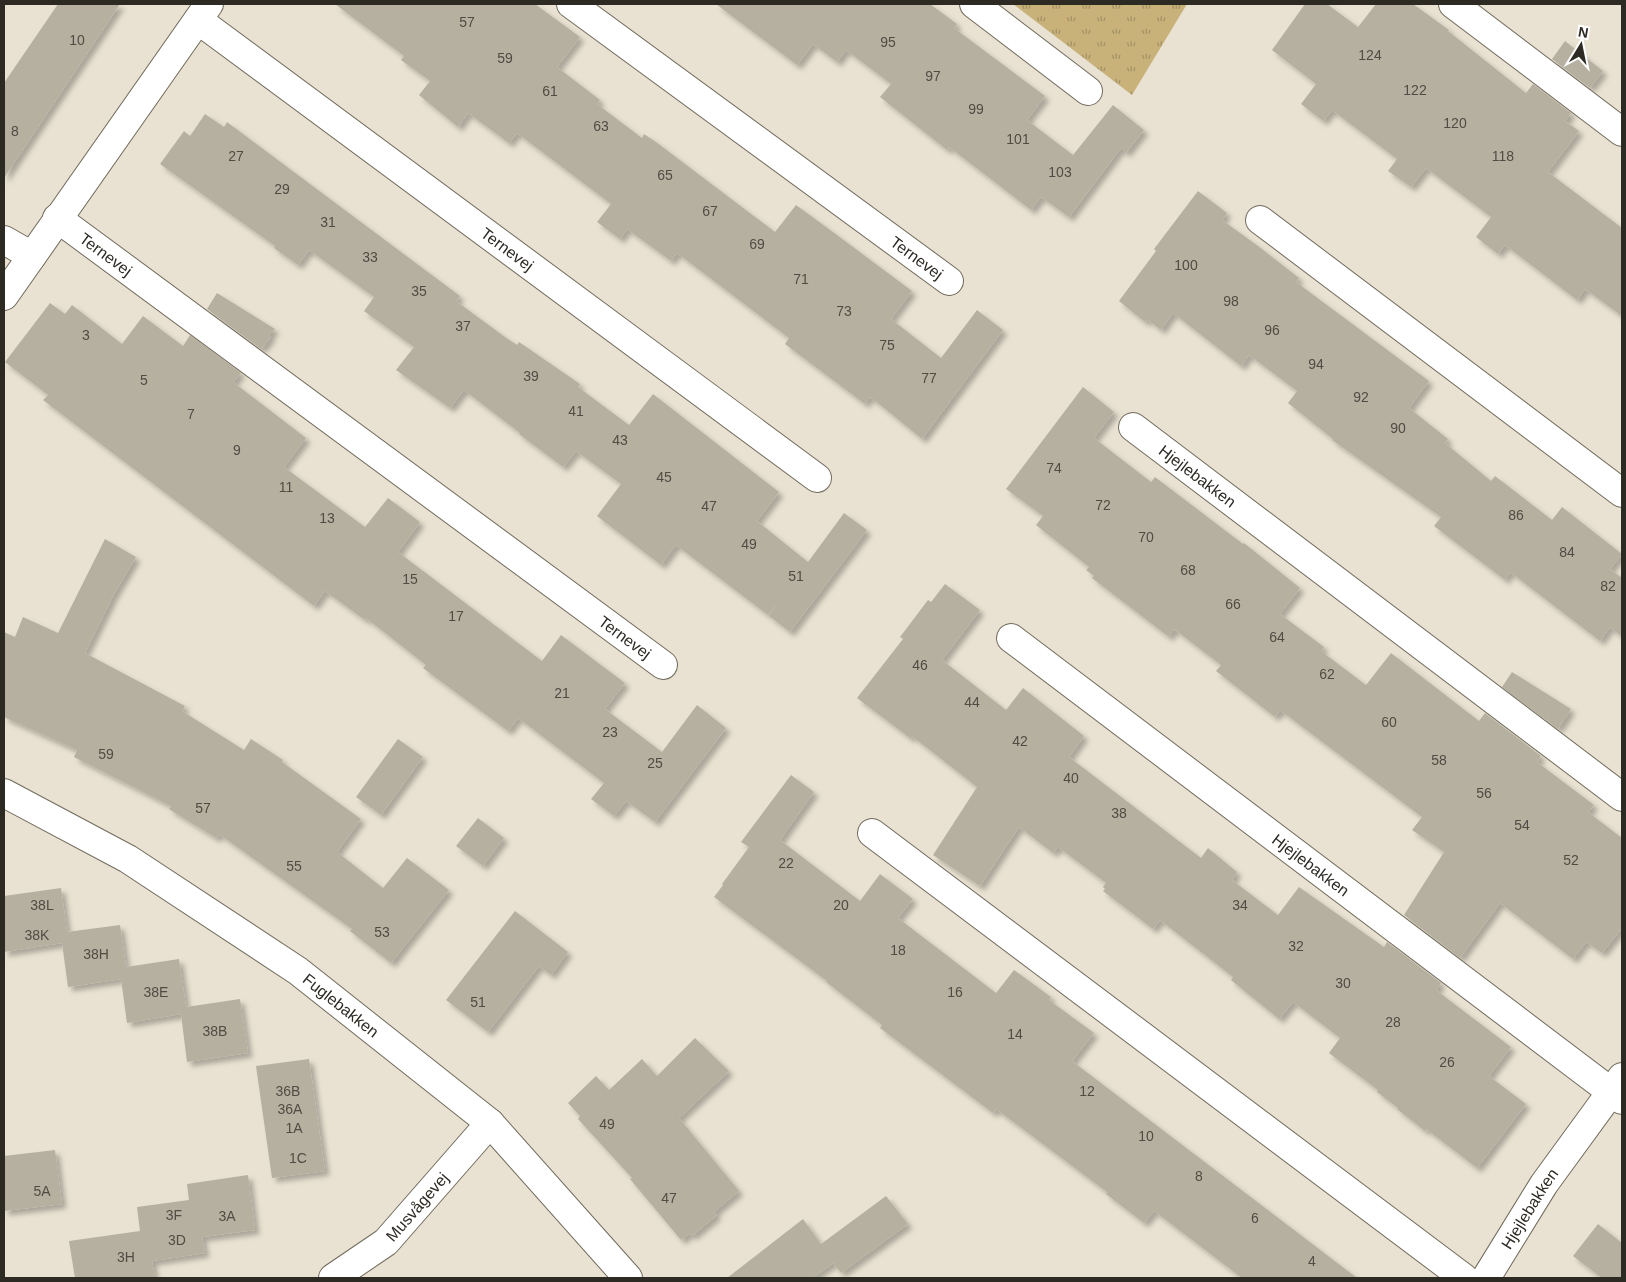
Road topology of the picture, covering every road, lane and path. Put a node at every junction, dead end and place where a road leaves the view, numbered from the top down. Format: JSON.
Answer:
{"nodes":[{"id":1,"x":570,"y":4,"type":"edge"},
{"id":2,"x":974,"y":4,"type":"edge"},
{"id":3,"x":1453,"y":4,"type":"edge"},
{"id":4,"x":203,"y":12,"type":"edge"},
{"id":5,"x":1088,"y":91,"type":"dead end"},
{"id":6,"x":1622,"y":132,"type":"edge"},
{"id":7,"x":57,"y":218,"type":"junction"},
{"id":8,"x":1260,"y":220,"type":"dead end"},
{"id":9,"x":4,"y":240,"type":"edge"},
{"id":10,"x":32,"y":256,"type":"junction"},
{"id":11,"x":949,"y":281,"type":"dead end"},
{"id":12,"x":4,"y":296,"type":"edge"},
{"id":13,"x":1133,"y":427,"type":"dead end"},
{"id":14,"x":817,"y":478,"type":"dead end"},
{"id":15,"x":1622,"y":493,"type":"edge"},
{"id":16,"x":1011,"y":638,"type":"dead end"},
{"id":17,"x":663,"y":665,"type":"dead end"},
{"id":18,"x":4,"y":793,"type":"edge"},
{"id":19,"x":1622,"y":797,"type":"edge"},
{"id":20,"x":872,"y":833,"type":"dead end"},
{"id":21,"x":1619,"y":1090,"type":"edge"},
{"id":22,"x":490,"y":1122,"type":"junction"},
{"id":23,"x":333,"y":1278,"type":"edge"},
{"id":24,"x":628,"y":1278,"type":"edge"},
{"id":25,"x":1464,"y":1278,"type":"edge"},
{"id":26,"x":1486,"y":1278,"type":"edge"}],
"edges":[{"from":1,"to":11,"type":"street","name":"Ternevej"},
{"from":2,"to":5,"type":"street"},
{"from":3,"to":6,"type":"street"},
{"from":4,"to":7,"type":"street","name":"Ternevej"},
{"from":4,"to":14,"type":"street","name":"Ternevej"},
{"from":7,"to":10,"type":"street","name":"Ternevej"},
{"from":7,"to":17,"type":"street","name":"Ternevej"},
{"from":8,"to":15,"type":"street"},
{"from":9,"to":10,"type":"street"},
{"from":10,"to":12,"type":"street","name":"Ternevej"},
{"from":13,"to":19,"type":"street","name":"Hjejlebakken"},
{"from":16,"to":21,"type":"street","name":"Hjejlebakken"},
{"from":18,"to":22,"type":"street","name":"Fuglebakken"},
{"from":20,"to":25,"type":"street"},
{"from":21,"to":26,"type":"street","name":"Hjejlebakken"},
{"from":22,"to":23,"type":"street","name":"Musvågevej"},
{"from":22,"to":24,"type":"street","name":"Fuglebakken"}]}
